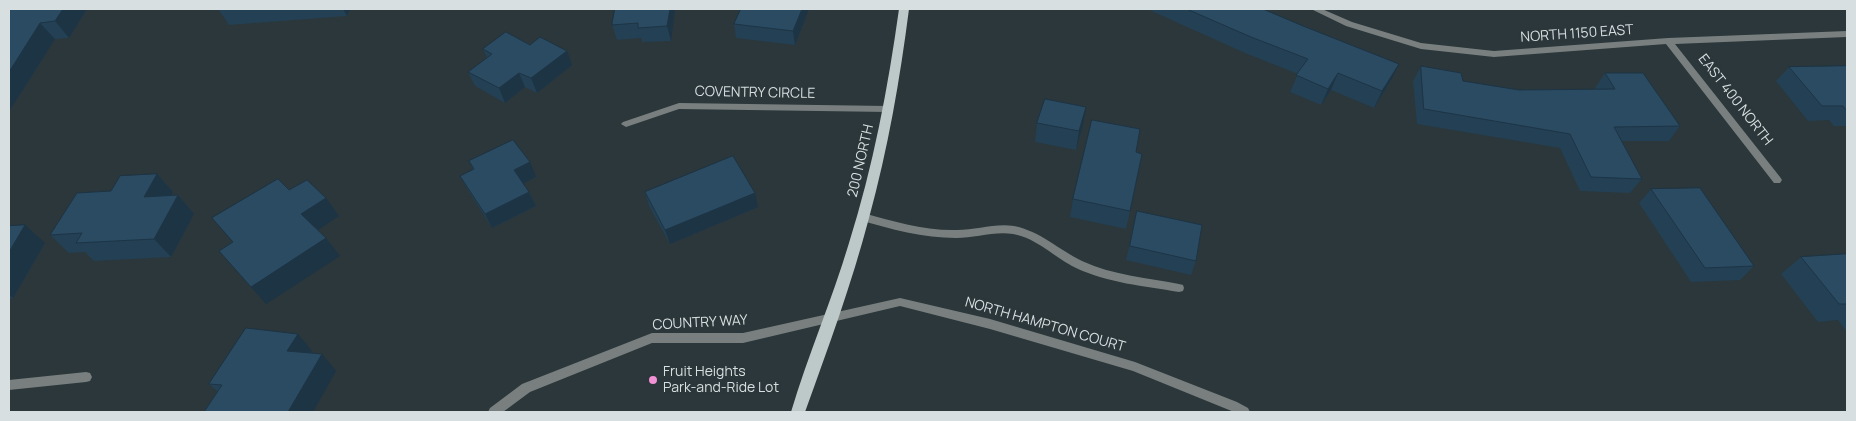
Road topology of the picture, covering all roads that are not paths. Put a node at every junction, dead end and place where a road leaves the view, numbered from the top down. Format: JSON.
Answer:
{"nodes":[{"id":1,"x":904,"y":9,"type":"edge"},
{"id":2,"x":1315,"y":9,"type":"edge"},
{"id":3,"x":1847,"y":34,"type":"edge"},
{"id":4,"x":1668,"y":41,"type":"junction"},
{"id":5,"x":888,"y":109,"type":"junction"},
{"id":6,"x":626,"y":124,"type":"dead end"},
{"id":7,"x":1777,"y":180,"type":"dead end"},
{"id":8,"x":863,"y":218,"type":"junction"},
{"id":9,"x":1179,"y":288,"type":"dead end"},
{"id":10,"x":832,"y":317,"type":"junction"},
{"id":11,"x":86,"y":377,"type":"dead end"},
{"id":12,"x":9,"y":385,"type":"edge"},
{"id":13,"x":494,"y":412,"type":"edge"},
{"id":14,"x":798,"y":412,"type":"edge"},
{"id":15,"x":1244,"y":412,"type":"edge"}],
"edges":[{"from":1,"to":5,"type":"main road","name":"200 NORTH"},
{"from":2,"to":4,"type":"street","name":"NORTH 1150 EAST"},
{"from":3,"to":4,"type":"street","name":"NORTH 1150 EAST"},
{"from":4,"to":7,"type":"street","name":"EAST 400 NORTH"},
{"from":5,"to":6,"type":"street","name":"COVENTRY CIRCLE"},
{"from":5,"to":8,"type":"main road","name":"200 NORTH"},
{"from":8,"to":9,"type":"street"},
{"from":8,"to":10,"type":"main road","name":"200 NORTH"},
{"from":10,"to":13,"type":"street","name":"COUNTRY WAY"},
{"from":10,"to":14,"type":"main road"},
{"from":10,"to":15,"type":"street","name":"NORTH HAMPTON COURT"},
{"from":11,"to":12,"type":"street"}]}
